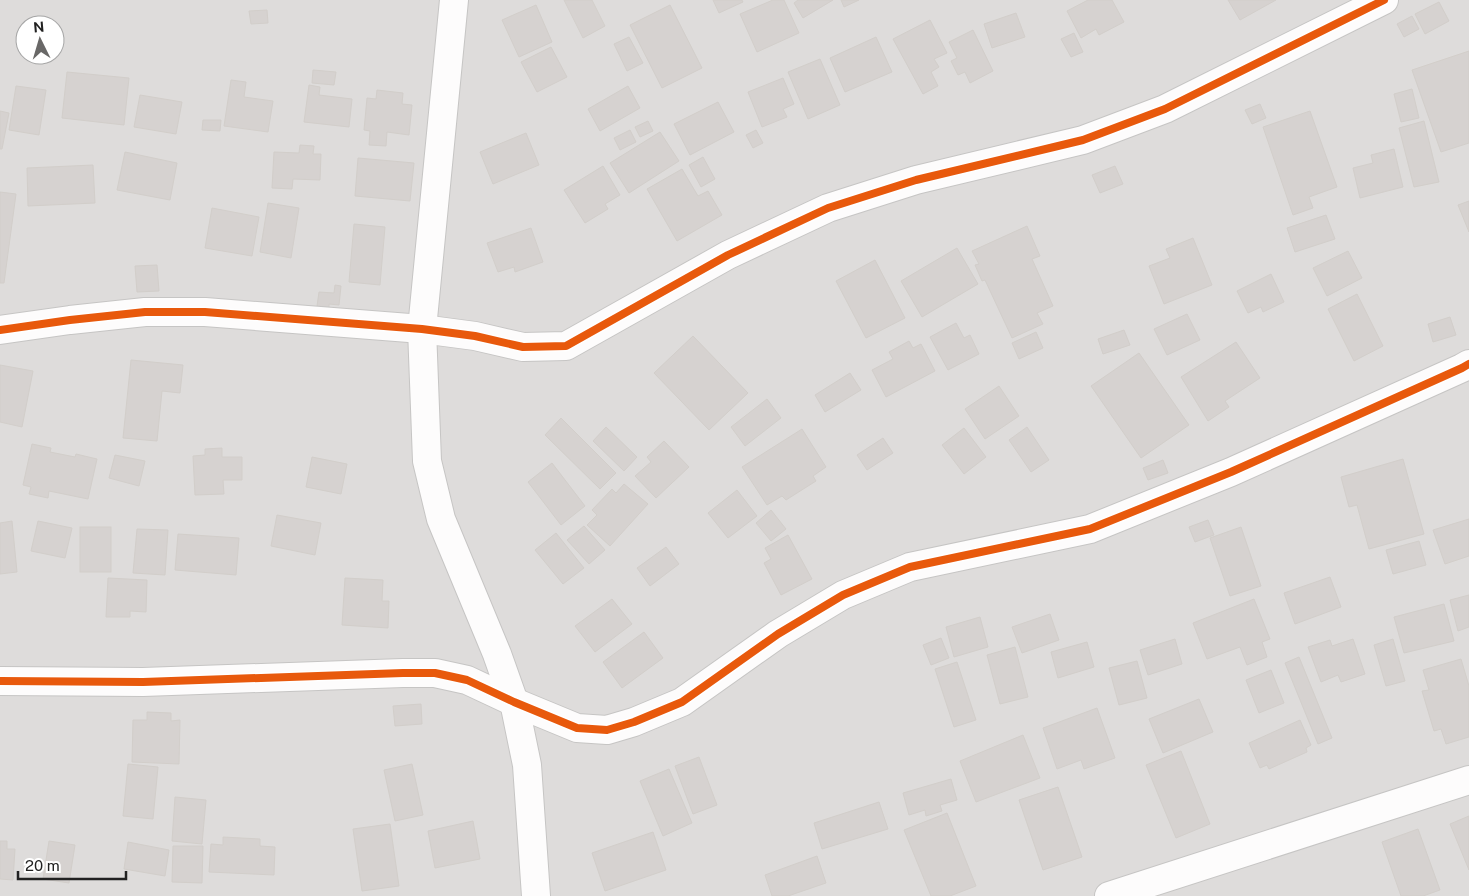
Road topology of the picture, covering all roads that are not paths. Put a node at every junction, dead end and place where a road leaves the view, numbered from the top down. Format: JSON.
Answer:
{"nodes":[{"id":1,"x":454,"y":0,"type":"edge"},
{"id":2,"x":1384,"y":0,"type":"edge"},
{"id":3,"x":422,"y":329,"type":"junction"},
{"id":4,"x":0,"y":330,"type":"edge"},
{"id":5,"x":1469,"y":364,"type":"edge"},
{"id":6,"x":0,"y":681,"type":"edge"},
{"id":7,"x":514,"y":702,"type":"junction"},
{"id":8,"x":1469,"y":780,"type":"edge"},
{"id":9,"x":536,"y":896,"type":"edge"},
{"id":10,"x":1109,"y":896,"type":"edge"}],
"edges":[{"from":1,"to":3,"type":"street"},
{"from":2,"to":3,"type":"street"},
{"from":3,"to":4,"type":"street"},
{"from":3,"to":7,"type":"street"},
{"from":5,"to":7,"type":"street"},
{"from":6,"to":7,"type":"street"},
{"from":7,"to":9,"type":"street"},
{"from":8,"to":10,"type":"street"}]}
